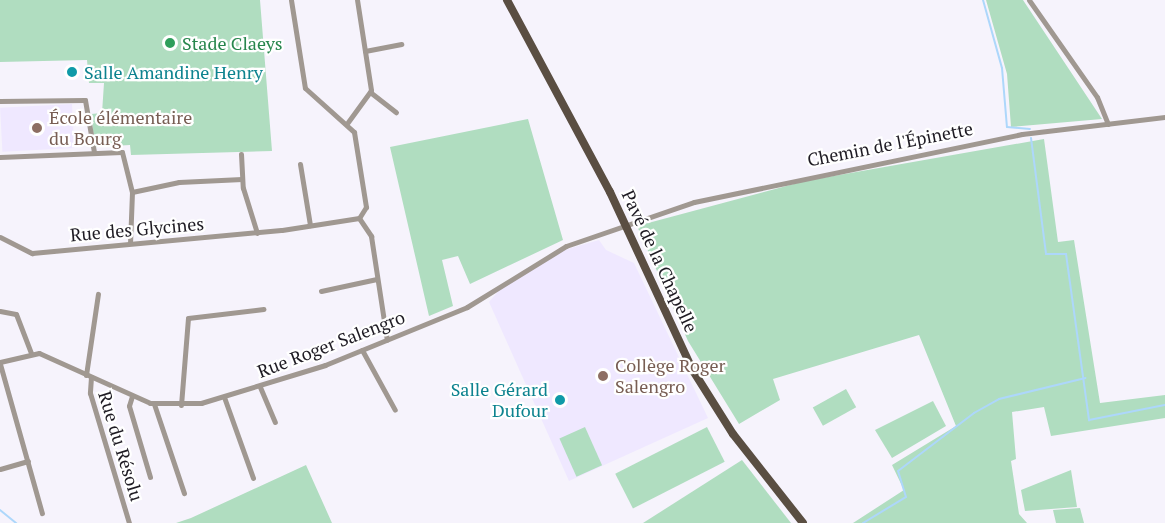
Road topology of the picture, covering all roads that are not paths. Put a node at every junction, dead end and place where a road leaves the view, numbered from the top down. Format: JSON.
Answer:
{"nodes":[{"id":1,"x":291,"y":0,"type":"edge"},
{"id":2,"x":357,"y":0,"type":"edge"},
{"id":3,"x":507,"y":0,"type":"edge"},
{"id":4,"x":1029,"y":0,"type":"edge"},
{"id":5,"x":401,"y":44,"type":"dead end"},
{"id":6,"x":365,"y":51,"type":"junction"},
{"id":7,"x":370,"y":92,"type":"junction"},
{"id":8,"x":0,"y":101,"type":"edge"},
{"id":9,"x":396,"y":112,"type":"dead end"},
{"id":10,"x":1165,"y":117,"type":"edge"},
{"id":11,"x":348,"y":122,"type":"junction"},
{"id":12,"x":1108,"y":124,"type":"junction"},
{"id":13,"x":94,"y":152,"type":"junction"},
{"id":14,"x":241,"y":154,"type":"dead end"},
{"id":15,"x":0,"y":157,"type":"edge"},
{"id":16,"x":300,"y":164,"type":"dead end"},
{"id":17,"x":242,"y":178,"type":"junction"},
{"id":18,"x":132,"y":192,"type":"junction"},
{"id":19,"x":359,"y":218,"type":"junction"},
{"id":20,"x":626,"y":224,"type":"junction"},
{"id":21,"x":310,"y":225,"type":"junction"},
{"id":22,"x":256,"y":233,"type":"junction"},
{"id":23,"x":0,"y":237,"type":"edge"},
{"id":24,"x":130,"y":243,"type":"junction"},
{"id":25,"x":377,"y":279,"type":"junction"},
{"id":26,"x":321,"y":291,"type":"dead end"},
{"id":27,"x":98,"y":294,"type":"dead end"},
{"id":28,"x":263,"y":309,"type":"dead end"},
{"id":29,"x":0,"y":311,"type":"edge"},
{"id":30,"x":387,"y":340,"type":"junction"},
{"id":31,"x":362,"y":350,"type":"junction"},
{"id":32,"x":31,"y":353,"type":"junction"},
{"id":33,"x":0,"y":363,"type":"edge"},
{"id":34,"x":88,"y":376,"type":"junction"},
{"id":35,"x":260,"y":387,"type":"junction"},
{"id":36,"x":132,"y":396,"type":"junction"},
{"id":37,"x":224,"y":397,"type":"junction"},
{"id":38,"x":154,"y":404,"type":"junction"},
{"id":39,"x":181,"y":405,"type":"junction"},
{"id":40,"x":395,"y":410,"type":"dead end"},
{"id":41,"x":275,"y":422,"type":"dead end"},
{"id":42,"x":28,"y":461,"type":"junction"},
{"id":43,"x":0,"y":469,"type":"edge"},
{"id":44,"x":150,"y":477,"type":"dead end"},
{"id":45,"x":253,"y":478,"type":"dead end"},
{"id":46,"x":184,"y":493,"type":"dead end"},
{"id":47,"x":42,"y":513,"type":"dead end"},
{"id":48,"x":129,"y":523,"type":"edge"},
{"id":49,"x":803,"y":523,"type":"edge"}],
"edges":[{"from":1,"to":11,"type":"street"},
{"from":2,"to":6,"type":"street"},
{"from":3,"to":20,"type":"main road","name":"Pavé de la Chapelle"},
{"from":4,"to":12,"type":"street"},
{"from":5,"to":6,"type":"street"},
{"from":6,"to":7,"type":"street"},
{"from":7,"to":9,"type":"street"},
{"from":7,"to":11,"type":"street"},
{"from":8,"to":13,"type":"street"},
{"from":10,"to":12,"type":"street","name":"Chemin de l'Épinette"},
{"from":11,"to":19,"type":"street"},
{"from":12,"to":20,"type":"street","name":"Chemin de l'Épinette"},
{"from":13,"to":15,"type":"street"},
{"from":13,"to":18,"type":"street"},
{"from":14,"to":17,"type":"street"},
{"from":16,"to":21,"type":"street"},
{"from":17,"to":18,"type":"street"},
{"from":17,"to":22,"type":"street"},
{"from":18,"to":24,"type":"street"},
{"from":19,"to":21,"type":"street","name":"Rue des Glycines"},
{"from":19,"to":25,"type":"street"},
{"from":20,"to":30,"type":"street","name":"Rue Roger Salengro"},
{"from":20,"to":49,"type":"main road","name":"Pavé de la Chapelle"},
{"from":21,"to":22,"type":"street","name":"Rue des Glycines"},
{"from":22,"to":24,"type":"street","name":"Rue des Glycines"},
{"from":23,"to":24,"type":"street","name":"Rue des Glycines"},
{"from":25,"to":26,"type":"street"},
{"from":25,"to":30,"type":"street"},
{"from":27,"to":34,"type":"street","name":"Rue du Résolu"},
{"from":28,"to":39,"type":"street"},
{"from":29,"to":32,"type":"street"},
{"from":30,"to":31,"type":"street","name":"Rue Roger Salengro"},
{"from":31,"to":35,"type":"street","name":"Rue Roger Salengro"},
{"from":31,"to":40,"type":"street"},
{"from":32,"to":33,"type":"street"},
{"from":32,"to":34,"type":"street","name":"Rue Roger Salengro"},
{"from":33,"to":42,"type":"street"},
{"from":34,"to":36,"type":"street","name":"Rue Roger Salengro"},
{"from":34,"to":48,"type":"street","name":"Rue du Résolu"},
{"from":35,"to":37,"type":"street","name":"Rue Roger Salengro"},
{"from":35,"to":41,"type":"street"},
{"from":36,"to":38,"type":"street","name":"Rue Roger Salengro"},
{"from":36,"to":44,"type":"street"},
{"from":37,"to":39,"type":"street","name":"Rue Roger Salengro"},
{"from":37,"to":45,"type":"street"},
{"from":38,"to":39,"type":"street","name":"Rue Roger Salengro"},
{"from":38,"to":46,"type":"street"},
{"from":42,"to":43,"type":"street"},
{"from":42,"to":47,"type":"street"}]}
